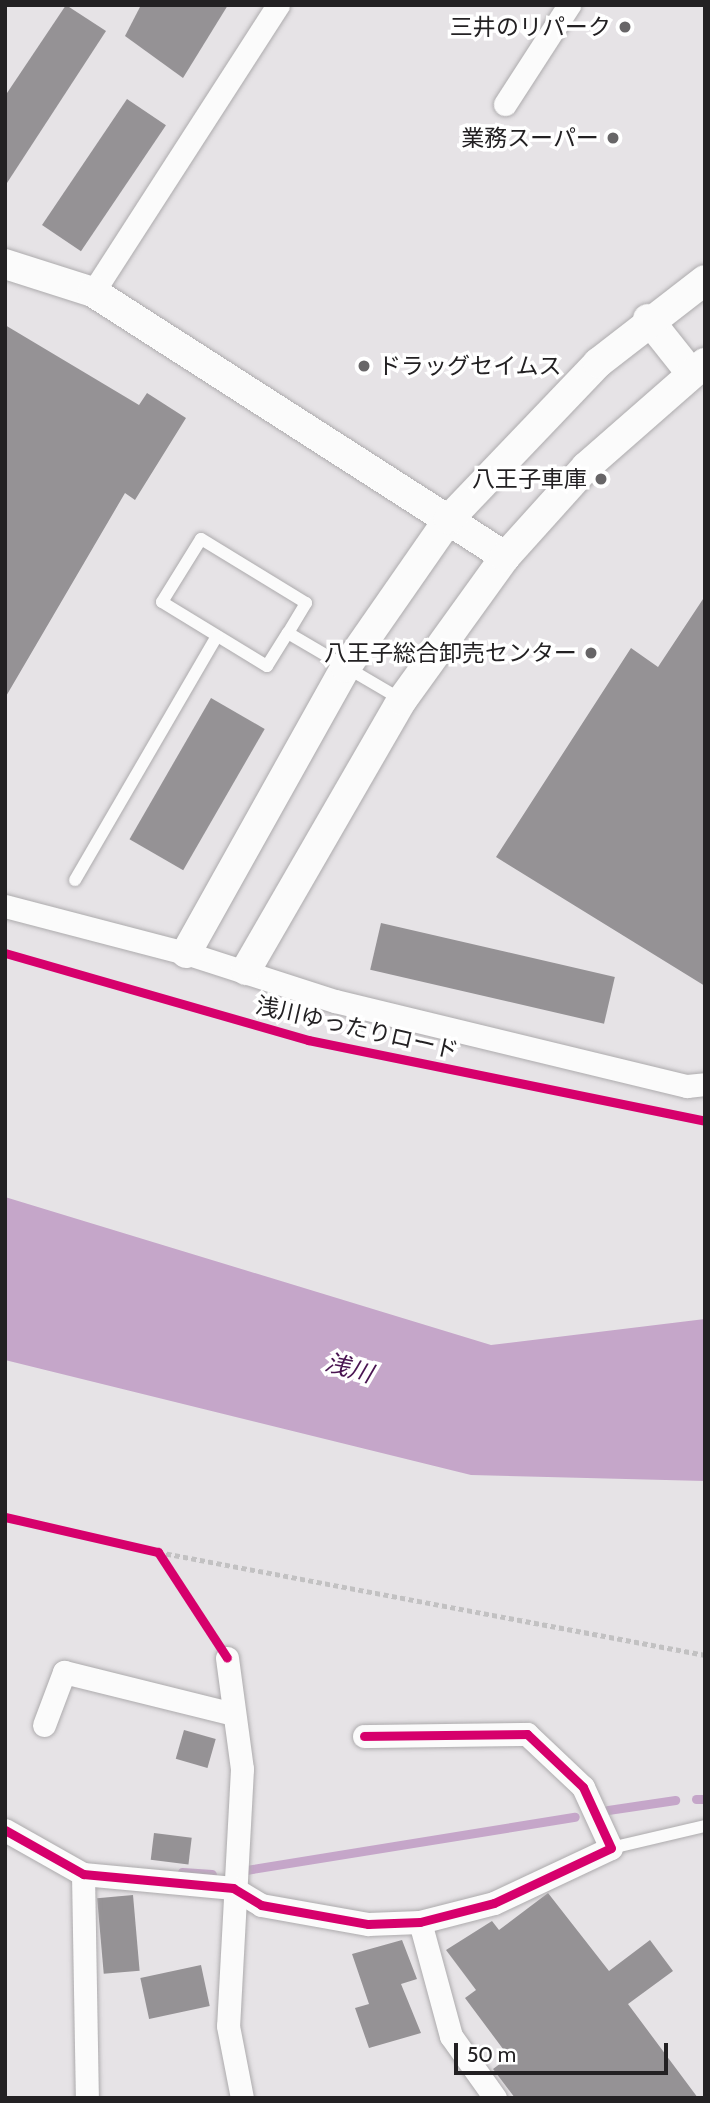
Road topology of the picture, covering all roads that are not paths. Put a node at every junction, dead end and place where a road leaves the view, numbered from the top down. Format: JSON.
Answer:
{"nodes":[{"id":1,"x":278,"y":5,"type":"edge"},
{"id":2,"x":569,"y":5,"type":"edge"},
{"id":3,"x":505,"y":104,"type":"dead end"},
{"id":4,"x":5,"y":264,"type":"edge"},
{"id":5,"x":705,"y":279,"type":"edge"},
{"id":6,"x":93,"y":292,"type":"junction"},
{"id":7,"x":648,"y":319,"type":"junction"},
{"id":8,"x":698,"y":368,"type":"edge"},
{"id":9,"x":449,"y":519,"type":"junction"},
{"id":10,"x":505,"y":557,"type":"junction"},
{"id":11,"x":288,"y":633,"type":"junction"},
{"id":12,"x":217,"y":636,"type":"junction"},
{"id":13,"x":346,"y":667,"type":"junction"},
{"id":14,"x":402,"y":700,"type":"junction"},
{"id":15,"x":75,"y":880,"type":"dead end"},
{"id":16,"x":5,"y":906,"type":"edge"},
{"id":17,"x":186,"y":953,"type":"junction"},
{"id":18,"x":246,"y":970,"type":"junction"},
{"id":19,"x":705,"y":1084,"type":"edge"},
{"id":20,"x":226,"y":1658,"type":"dead end"},
{"id":21,"x":234,"y":1714,"type":"junction"},
{"id":22,"x":44,"y":1725,"type":"dead end"},
{"id":23,"x":364,"y":1736,"type":"dead end"},
{"id":24,"x":705,"y":1826,"type":"edge"},
{"id":25,"x":5,"y":1830,"type":"edge"},
{"id":26,"x":611,"y":1848,"type":"junction"},
{"id":27,"x":83,"y":1874,"type":"junction"},
{"id":28,"x":233,"y":1888,"type":"junction"},
{"id":29,"x":420,"y":1922,"type":"junction"},
{"id":30,"x":88,"y":2098,"type":"edge"},
{"id":31,"x":242,"y":2098,"type":"edge"},
{"id":32,"x":495,"y":2098,"type":"edge"}],
"edges":[{"from":1,"to":6,"type":"street"},
{"from":2,"to":3,"type":"street"},
{"from":4,"to":6,"type":"street"},
{"from":5,"to":7,"type":"street"},
{"from":6,"to":9,"type":"street"},
{"from":7,"to":8,"type":"street"},
{"from":7,"to":9,"type":"street"},
{"from":8,"to":10,"type":"street"},
{"from":9,"to":10,"type":"street"},
{"from":9,"to":13,"type":"street"},
{"from":10,"to":14,"type":"street"},
{"from":11,"to":12,"type":"lane"},
{"from":11,"to":12,"type":"lane"},
{"from":11,"to":13,"type":"lane"},
{"from":12,"to":15,"type":"lane"},
{"from":13,"to":14,"type":"lane"},
{"from":13,"to":17,"type":"street"},
{"from":14,"to":18,"type":"street"},
{"from":16,"to":17,"type":"street"},
{"from":17,"to":18,"type":"street"},
{"from":18,"to":19,"type":"street"},
{"from":20,"to":21,"type":"street"},
{"from":21,"to":22,"type":"street"},
{"from":21,"to":28,"type":"street"},
{"from":23,"to":26,"type":"street"},
{"from":24,"to":26,"type":"lane"},
{"from":25,"to":27,"type":"street"},
{"from":26,"to":29,"type":"street"},
{"from":27,"to":28,"type":"street"},
{"from":27,"to":30,"type":"street"},
{"from":28,"to":29,"type":"street"},
{"from":28,"to":31,"type":"street"},
{"from":29,"to":32,"type":"street"}]}
